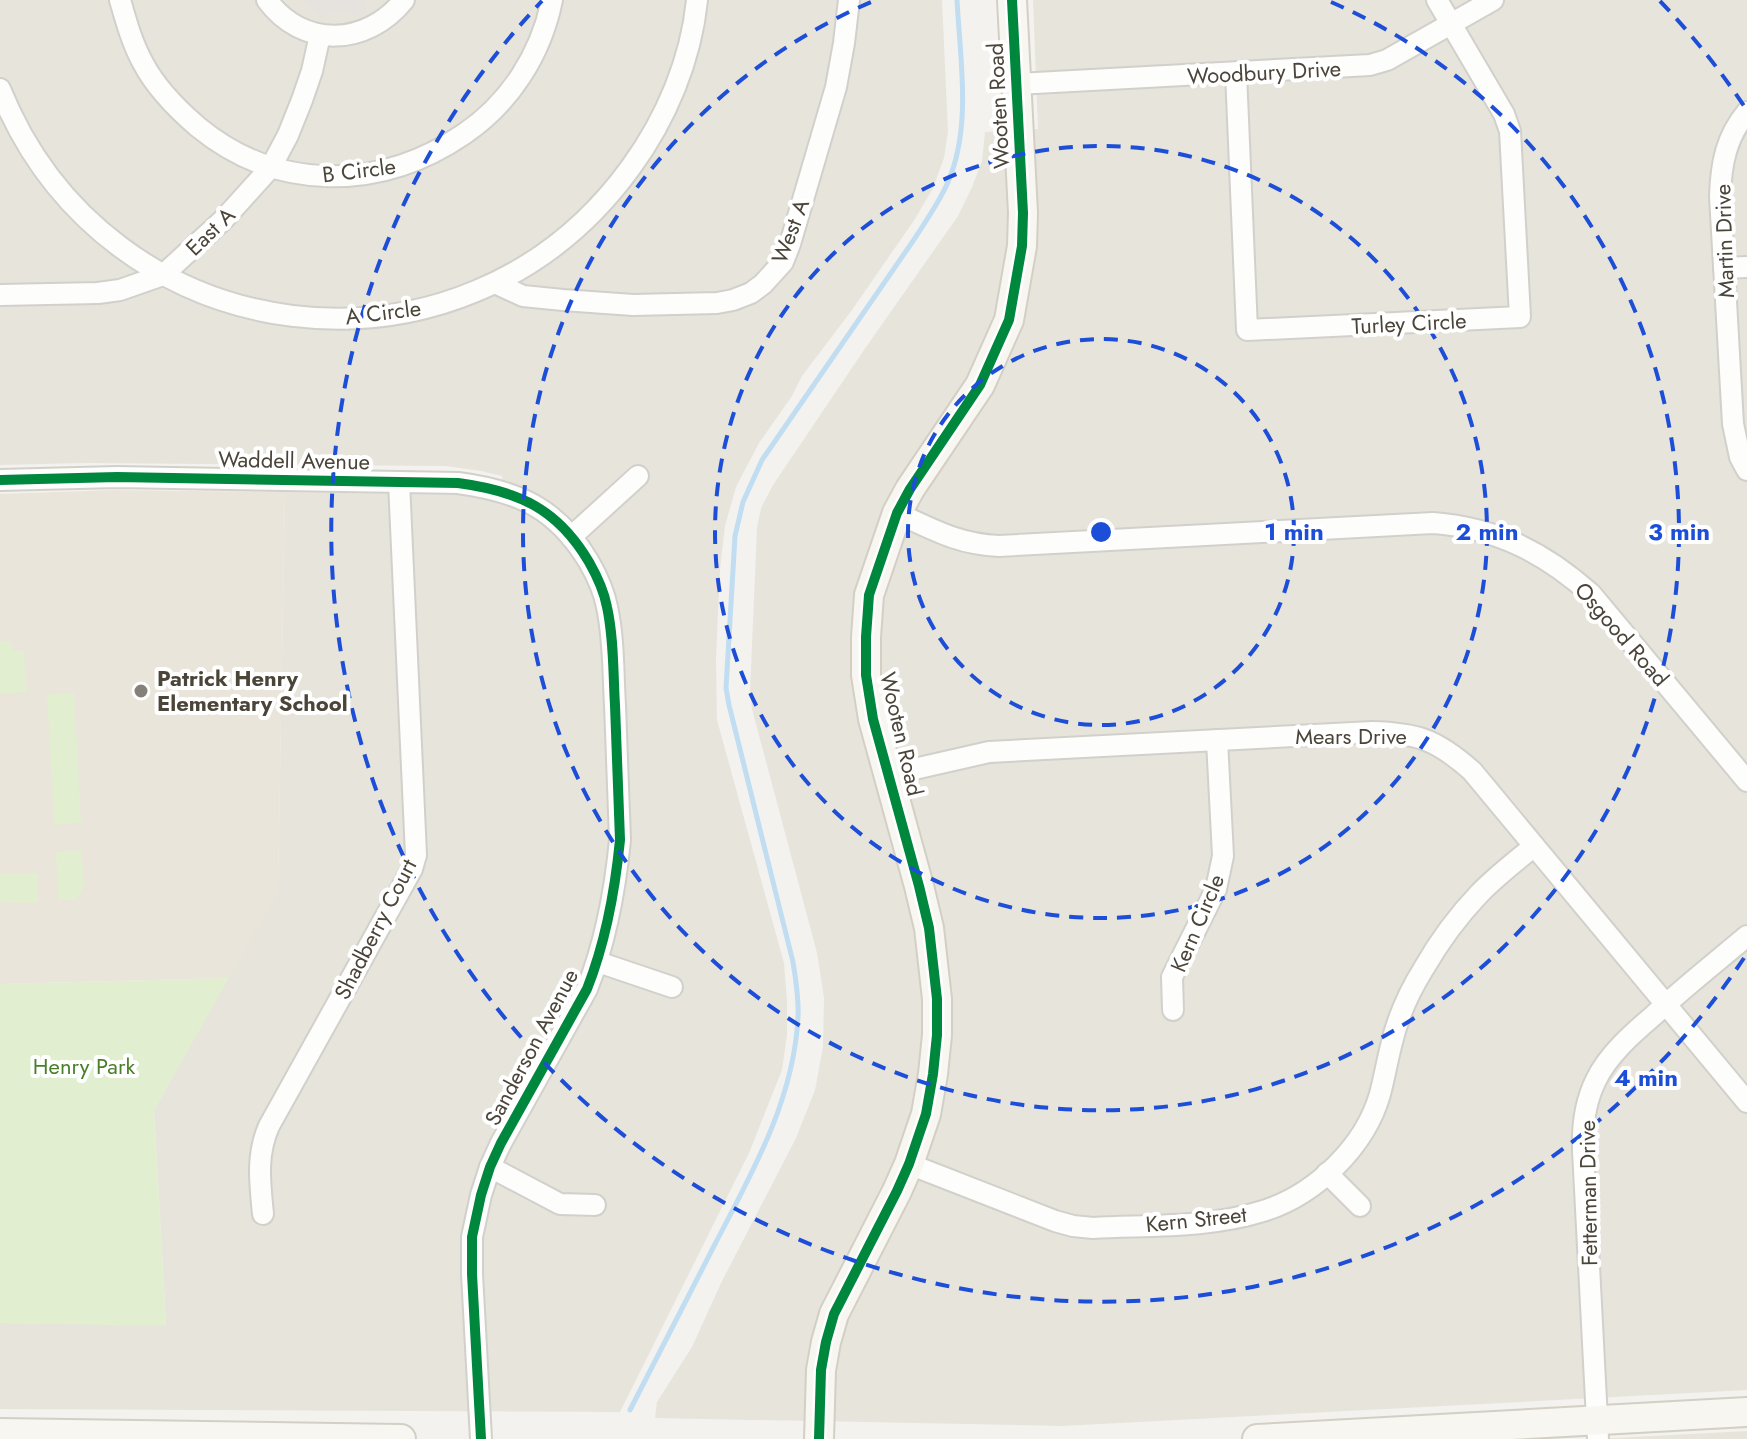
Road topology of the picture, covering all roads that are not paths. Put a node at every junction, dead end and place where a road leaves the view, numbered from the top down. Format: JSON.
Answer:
{"nodes":[{"id":1,"x":120,"y":0,"type":"edge"},
{"id":2,"x":267,"y":0,"type":"edge"},
{"id":3,"x":404,"y":0,"type":"edge"},
{"id":4,"x":552,"y":0,"type":"edge"},
{"id":5,"x":697,"y":0,"type":"edge"},
{"id":6,"x":849,"y":0,"type":"edge"},
{"id":7,"x":1012,"y":0,"type":"edge"},
{"id":8,"x":1437,"y":0,"type":"edge"},
{"id":9,"x":1493,"y":0,"type":"edge"},
{"id":10,"x":1452,"y":24,"type":"junction"},
{"id":11,"x":320,"y":35,"type":"junction"},
{"id":12,"x":1236,"y":73,"type":"junction"},
{"id":13,"x":1017,"y":84,"type":"junction"},
{"id":14,"x":0,"y":89,"type":"edge"},
{"id":15,"x":1747,"y":112,"type":"edge"},
{"id":16,"x":271,"y":167,"type":"junction"},
{"id":17,"x":1747,"y":267,"type":"edge"},
{"id":18,"x":1724,"y":268,"type":"junction"},
{"id":19,"x":163,"y":275,"type":"junction"},
{"id":20,"x":497,"y":284,"type":"junction"},
{"id":21,"x":0,"y":295,"type":"edge"},
{"id":22,"x":1747,"y":470,"type":"edge"},
{"id":23,"x":638,"y":476,"type":"dead end"},
{"id":24,"x":0,"y":480,"type":"edge"},
{"id":25,"x":399,"y":482,"type":"junction"},
{"id":26,"x":897,"y":513,"type":"junction"},
{"id":27,"x":571,"y":537,"type":"junction"},
{"id":28,"x":1217,"y":740,"type":"junction"},
{"id":29,"x":888,"y":775,"type":"junction"},
{"id":30,"x":1747,"y":781,"type":"edge"},
{"id":31,"x":1534,"y":846,"type":"junction"},
{"id":32,"x":1747,"y":936,"type":"edge"},
{"id":33,"x":598,"y":962,"type":"junction"},
{"id":34,"x":672,"y":987,"type":"dead end"},
{"id":35,"x":1666,"y":1004,"type":"junction"},
{"id":36,"x":1173,"y":1010,"type":"dead end"},
{"id":37,"x":1747,"y":1102,"type":"edge"},
{"id":38,"x":909,"y":1164,"type":"junction"},
{"id":39,"x":490,"y":1167,"type":"junction"},
{"id":40,"x":1327,"y":1173,"type":"junction"},
{"id":41,"x":595,"y":1205,"type":"dead end"},
{"id":42,"x":1360,"y":1206,"type":"dead end"},
{"id":43,"x":263,"y":1214,"type":"dead end"},
{"id":44,"x":1747,"y":1412,"type":"edge"},
{"id":45,"x":1597,"y":1430,"type":"edge"},
{"id":46,"x":0,"y":1433,"type":"edge"},
{"id":47,"x":1391,"y":1435,"type":"edge"},
{"id":48,"x":401,"y":1439,"type":"edge"},
{"id":49,"x":481,"y":1439,"type":"edge"},
{"id":50,"x":819,"y":1439,"type":"edge"},
{"id":51,"x":1257,"y":1439,"type":"edge"}],
"edges":[{"from":1,"to":16,"type":"street","name":"B Circle"},
{"from":2,"to":11,"type":"street"},
{"from":3,"to":11,"type":"street"},
{"from":4,"to":16,"type":"street","name":"B Circle"},
{"from":5,"to":20,"type":"street","name":"A Circle"},
{"from":6,"to":20,"type":"street","name":"West A"},
{"from":7,"to":13,"type":"street","name":"Wooten Road"},
{"from":8,"to":10,"type":"street"},
{"from":9,"to":10,"type":"street","name":"Woodbury Drive"},
{"from":10,"to":12,"type":"street","name":"Woodbury Drive"},
{"from":10,"to":12,"type":"street","name":"Turley Circle"},
{"from":11,"to":16,"type":"street","name":"East A"},
{"from":12,"to":13,"type":"street","name":"Woodbury Drive"},
{"from":13,"to":26,"type":"street","name":"Wooten Road"},
{"from":14,"to":19,"type":"street","name":"A Circle"},
{"from":15,"to":18,"type":"street","name":"Martin Drive"},
{"from":16,"to":19,"type":"street","name":"East A"},
{"from":17,"to":18,"type":"street"},
{"from":18,"to":22,"type":"street","name":"Martin Drive"},
{"from":19,"to":20,"type":"street","name":"A Circle"},
{"from":19,"to":21,"type":"street","name":"East A"},
{"from":23,"to":27,"type":"street"},
{"from":24,"to":25,"type":"street","name":"Waddell Avenue"},
{"from":25,"to":27,"type":"street","name":"Waddell Avenue"},
{"from":25,"to":43,"type":"street","name":"Shadberry Court"},
{"from":26,"to":29,"type":"street","name":"Wooten Road"},
{"from":26,"to":30,"type":"street","name":"Osgood Road"},
{"from":27,"to":33,"type":"street","name":"Sanderson Avenue"},
{"from":28,"to":29,"type":"street","name":"Mears Drive"},
{"from":28,"to":31,"type":"street","name":"Mears Drive"},
{"from":28,"to":36,"type":"street","name":"Kern Circle"},
{"from":29,"to":38,"type":"street","name":"Wooten Road"},
{"from":31,"to":35,"type":"street","name":"Mears Drive"},
{"from":31,"to":40,"type":"street","name":"Kern Street"},
{"from":32,"to":35,"type":"street","name":"Fetterman Drive"},
{"from":33,"to":34,"type":"street"},
{"from":33,"to":39,"type":"street","name":"Sanderson Avenue"},
{"from":35,"to":37,"type":"street","name":"Mears Drive"},
{"from":35,"to":45,"type":"street","name":"Fetterman Drive"},
{"from":38,"to":40,"type":"street","name":"Kern Street"},
{"from":38,"to":50,"type":"street","name":"Wooten Road"},
{"from":39,"to":41,"type":"street"},
{"from":39,"to":49,"type":"street","name":"Sanderson Avenue"},
{"from":40,"to":42,"type":"street"},
{"from":44,"to":45,"type":"street"},
{"from":45,"to":47,"type":"street"},
{"from":46,"to":48,"type":"street"},
{"from":47,"to":51,"type":"street"}]}
